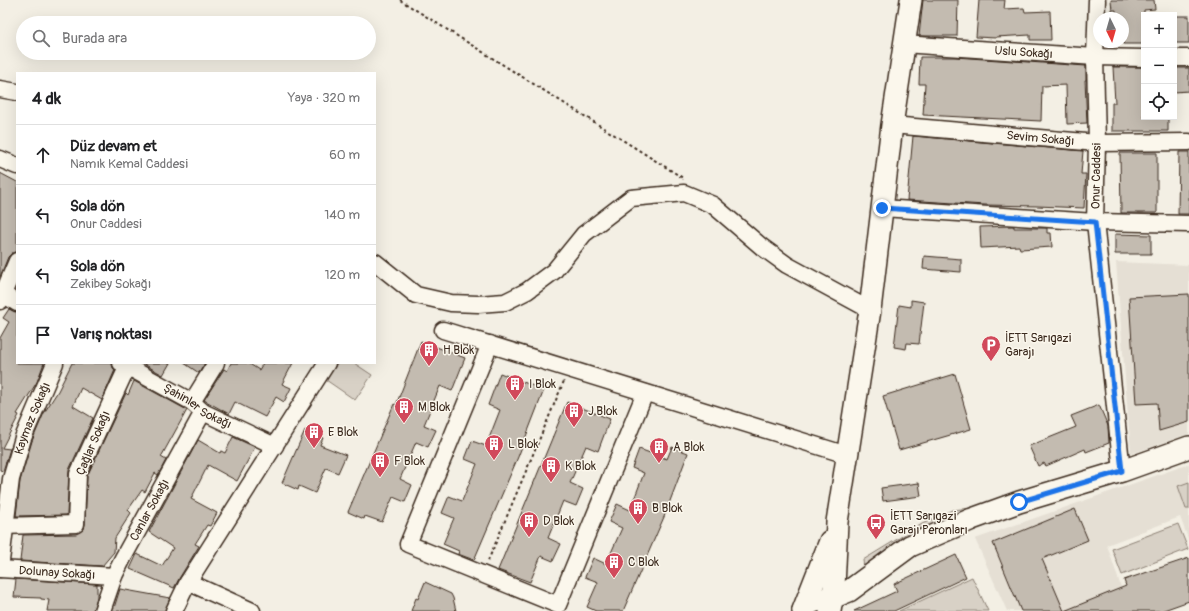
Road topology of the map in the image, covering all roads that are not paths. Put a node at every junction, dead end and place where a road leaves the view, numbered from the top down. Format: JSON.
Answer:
{"nodes":[{"id":1,"x":911,"y":0,"type":"edge"},
{"id":2,"x":1097,"y":0,"type":"edge"},
{"id":3,"x":903,"y":44,"type":"junction"},
{"id":4,"x":1095,"y":57,"type":"junction"},
{"id":5,"x":1141,"y":58,"type":"edge"},
{"id":6,"x":1177,"y":58,"type":"edge"},
{"id":7,"x":1189,"y":58,"type":"edge"},
{"id":8,"x":0,"y":89,"type":"edge"},
{"id":9,"x":16,"y":92,"type":"edge"},
{"id":10,"x":892,"y":125,"type":"junction"},
{"id":11,"x":1097,"y":142,"type":"junction"},
{"id":12,"x":1189,"y":142,"type":"edge"},
{"id":13,"x":0,"y":159,"type":"edge"},
{"id":14,"x":16,"y":166,"type":"edge"},
{"id":15,"x":882,"y":208,"type":"junction"},
{"id":16,"x":1095,"y":222,"type":"junction"},
{"id":17,"x":1189,"y":224,"type":"edge"},
{"id":18,"x":16,"y":263,"type":"edge"},
{"id":19,"x":376,"y":263,"type":"edge"},
{"id":20,"x":5,"y":298,"type":"edge"},
{"id":21,"x":870,"y":310,"type":"junction"},
{"id":22,"x":443,"y":330,"type":"dead end"},
{"id":23,"x":490,"y":344,"type":"junction"},
{"id":24,"x":55,"y":364,"type":"edge"},
{"id":25,"x":126,"y":364,"type":"edge"},
{"id":26,"x":216,"y":364,"type":"edge"},
{"id":27,"x":327,"y":364,"type":"edge"},
{"id":28,"x":645,"y":393,"type":"junction"},
{"id":29,"x":197,"y":407,"type":"junction"},
{"id":30,"x":275,"y":446,"type":"junction"},
{"id":31,"x":1189,"y":447,"type":"edge"},
{"id":32,"x":847,"y":455,"type":"junction"},
{"id":33,"x":1122,"y":471,"type":"junction"},
{"id":34,"x":5,"y":479,"type":"edge"},
{"id":35,"x":837,"y":522,"type":"junction"},
{"id":36,"x":2,"y":526,"type":"edge"},
{"id":37,"x":0,"y":569,"type":"edge"},
{"id":38,"x":114,"y":576,"type":"junction"},
{"id":39,"x":188,"y":582,"type":"junction"},
{"id":40,"x":226,"y":606,"type":"edge"},
{"id":41,"x":822,"y":608,"type":"edge"},
{"id":42,"x":102,"y":611,"type":"edge"},
{"id":43,"x":174,"y":611,"type":"edge"},
{"id":44,"x":252,"y":611,"type":"edge"}],
"edges":[{"from":1,"to":3,"type":"main road"},
{"from":2,"to":4,"type":"street","name":"Onur Caddesi"},
{"from":3,"to":4,"type":"street","name":"Uslu Sokağı"},
{"from":3,"to":10,"type":"main road"},
{"from":4,"to":5,"type":"street","name":"Uslu Sokağı"},
{"from":4,"to":11,"type":"street","name":"Onur Caddesi"},
{"from":6,"to":7,"type":"street"},
{"from":8,"to":9,"type":"street"},
{"from":10,"to":11,"type":"street","name":"Sevim Sokağı"},
{"from":10,"to":15,"type":"main road"},
{"from":11,"to":12,"type":"street","name":"Sevim Sokağı"},
{"from":11,"to":16,"type":"street","name":"Onur Caddesi"},
{"from":13,"to":14,"type":"street"},
{"from":15,"to":16,"type":"street"},
{"from":15,"to":21,"type":"main road"},
{"from":16,"to":17,"type":"street"},
{"from":16,"to":33,"type":"street","name":"Onur Caddesi"},
{"from":18,"to":20,"type":"street"},
{"from":19,"to":21,"type":"street"},
{"from":21,"to":32,"type":"main road"},
{"from":22,"to":23,"type":"street"},
{"from":23,"to":28,"type":"street"},
{"from":23,"to":28,"type":"street"},
{"from":24,"to":34,"type":"street","name":"Kaymaz Sokağı"},
{"from":25,"to":29,"type":"street","name":"Şahinler Sokağı"},
{"from":25,"to":36,"type":"street","name":"Çağlar Sokağı"},
{"from":26,"to":29,"type":"street","name":"Canlar Sokağı"},
{"from":27,"to":30,"type":"street"},
{"from":28,"to":32,"type":"street"},
{"from":29,"to":30,"type":"street","name":"Şahinler Sokağı"},
{"from":29,"to":38,"type":"street","name":"Canlar Sokağı"},
{"from":30,"to":39,"type":"street"},
{"from":31,"to":33,"type":"main road"},
{"from":32,"to":35,"type":"main road"},
{"from":33,"to":41,"type":"main road"},
{"from":34,"to":36,"type":"street","name":"Kaymaz Sokağı"},
{"from":35,"to":41,"type":"main road"},
{"from":35,"to":41,"type":"main road"},
{"from":36,"to":37,"type":"street","name":"Kaymaz Sokağı"},
{"from":37,"to":38,"type":"street","name":"Dolunay Sokağı"},
{"from":38,"to":42,"type":"street","name":"Canlar Sokağı"},
{"from":39,"to":40,"type":"street"},
{"from":39,"to":43,"type":"street"},
{"from":40,"to":44,"type":"street"}]}
